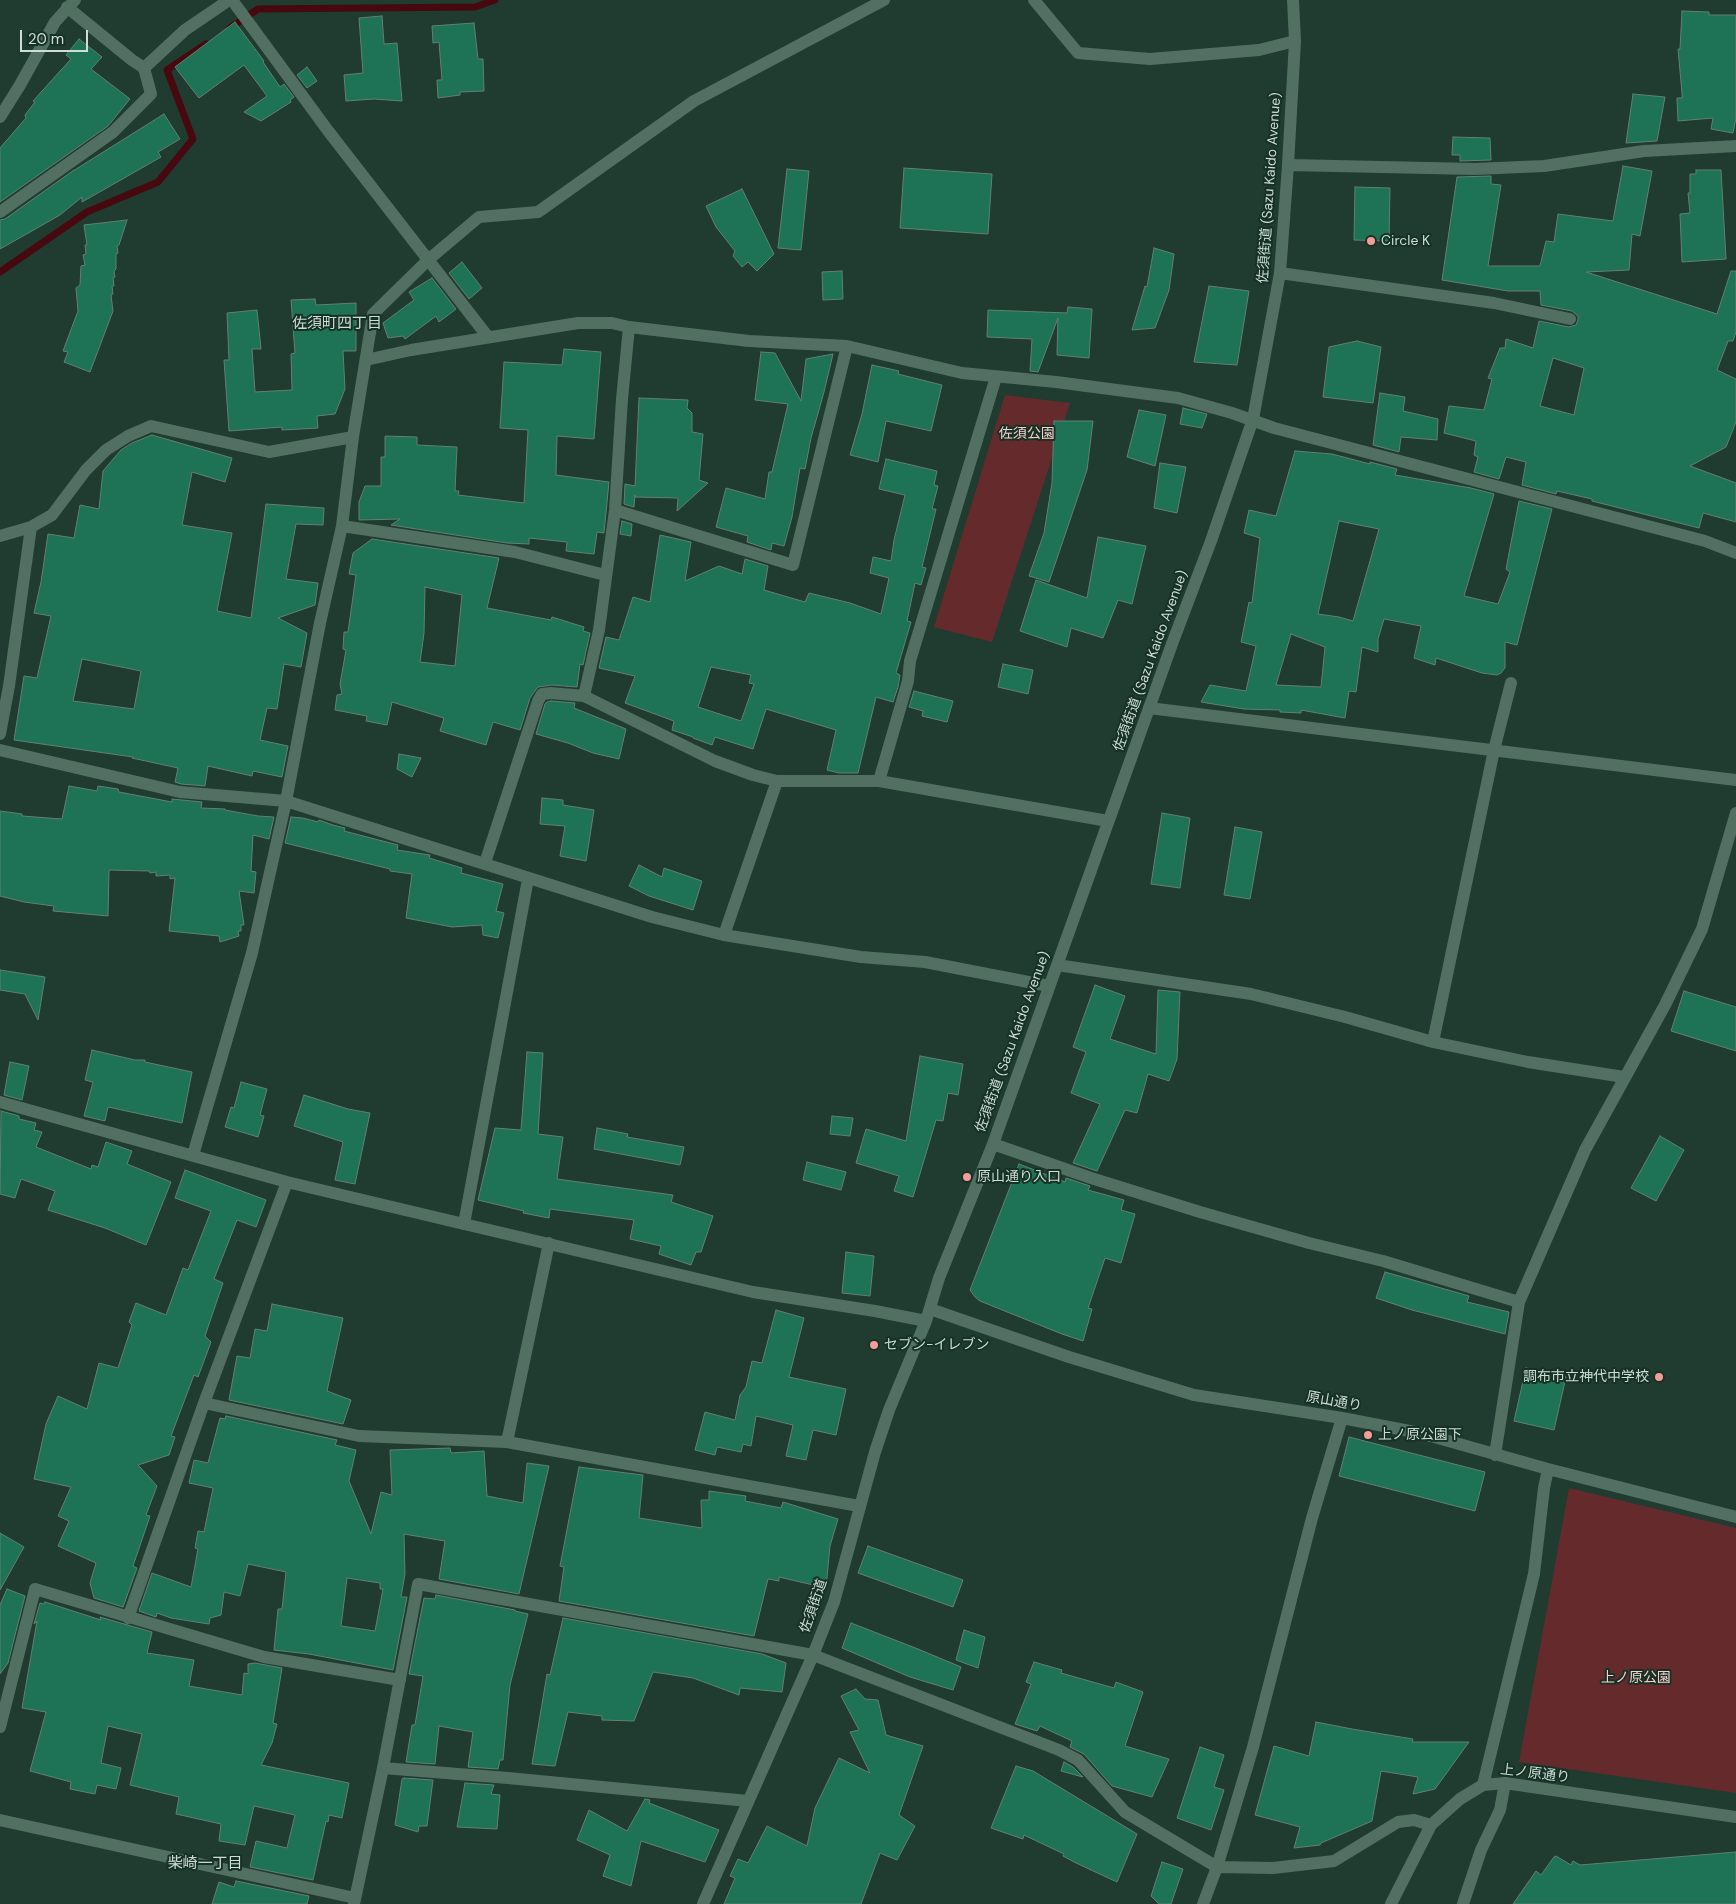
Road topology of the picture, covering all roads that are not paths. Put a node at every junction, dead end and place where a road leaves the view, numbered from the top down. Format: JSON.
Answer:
{"nodes":[{"id":1,"x":231,"y":0,"type":"edge"},
{"id":2,"x":884,"y":0,"type":"edge"},
{"id":3,"x":1034,"y":0,"type":"edge"},
{"id":4,"x":1292,"y":0,"type":"edge"},
{"id":5,"x":71,"y":4,"type":"edge"},
{"id":6,"x":1295,"y":41,"type":"junction"},
{"id":7,"x":144,"y":68,"type":"junction"},
{"id":8,"x":0,"y":116,"type":"edge"},
{"id":9,"x":1736,"y":146,"type":"edge"},
{"id":10,"x":1288,"y":165,"type":"junction"},
{"id":11,"x":0,"y":212,"type":"edge"},
{"id":12,"x":428,"y":260,"type":"junction"},
{"id":13,"x":1280,"y":273,"type":"junction"},
{"id":14,"x":1570,"y":319,"type":"dead end"},
{"id":15,"x":630,"y":327,"type":"junction"},
{"id":16,"x":488,"y":337,"type":"junction"},
{"id":17,"x":847,"y":346,"type":"junction"},
{"id":18,"x":366,"y":360,"type":"junction"},
{"id":19,"x":996,"y":377,"type":"junction"},
{"id":20,"x":1253,"y":419,"type":"junction"},
{"id":21,"x":353,"y":436,"type":"junction"},
{"id":22,"x":615,"y":510,"type":"junction"},
{"id":23,"x":342,"y":526,"type":"junction"},
{"id":24,"x":31,"y":527,"type":"junction"},
{"id":25,"x":0,"y":536,"type":"edge"},
{"id":26,"x":1736,"y":553,"type":"edge"},
{"id":27,"x":605,"y":575,"type":"junction"},
{"id":28,"x":1511,"y":683,"type":"dead end"},
{"id":29,"x":584,"y":696,"type":"junction"},
{"id":30,"x":1149,"y":708,"type":"junction"},
{"id":31,"x":0,"y":734,"type":"edge"},
{"id":32,"x":0,"y":750,"type":"edge"},
{"id":33,"x":1494,"y":750,"type":"junction"},
{"id":34,"x":1736,"y":780,"type":"edge"},
{"id":35,"x":776,"y":781,"type":"junction"},
{"id":36,"x":879,"y":781,"type":"junction"},
{"id":37,"x":286,"y":801,"type":"junction"},
{"id":38,"x":1736,"y":813,"type":"edge"},
{"id":39,"x":1108,"y":821,"type":"junction"},
{"id":40,"x":486,"y":864,"type":"junction"},
{"id":41,"x":528,"y":878,"type":"junction"},
{"id":42,"x":724,"y":935,"type":"junction"},
{"id":43,"x":1057,"y":965,"type":"junction"},
{"id":44,"x":1050,"y":986,"type":"junction"},
{"id":45,"x":1432,"y":1042,"type":"junction"},
{"id":46,"x":1624,"y":1077,"type":"junction"},
{"id":47,"x":0,"y":1102,"type":"edge"},
{"id":48,"x":993,"y":1144,"type":"junction"},
{"id":49,"x":193,"y":1154,"type":"junction"},
{"id":50,"x":287,"y":1182,"type":"junction"},
{"id":51,"x":464,"y":1224,"type":"junction"},
{"id":52,"x":549,"y":1243,"type":"junction"},
{"id":53,"x":1519,"y":1302,"type":"junction"},
{"id":54,"x":928,"y":1315,"type":"junction"},
{"id":55,"x":204,"y":1403,"type":"junction"},
{"id":56,"x":1342,"y":1418,"type":"junction"},
{"id":57,"x":506,"y":1442,"type":"junction"},
{"id":58,"x":1495,"y":1455,"type":"junction"},
{"id":59,"x":1548,"y":1469,"type":"junction"},
{"id":60,"x":859,"y":1506,"type":"junction"},
{"id":61,"x":1736,"y":1517,"type":"edge"},
{"id":62,"x":128,"y":1618,"type":"junction"},
{"id":63,"x":812,"y":1655,"type":"junction"},
{"id":64,"x":400,"y":1680,"type":"junction"},
{"id":65,"x":0,"y":1726,"type":"edge"},
{"id":66,"x":383,"y":1768,"type":"junction"},
{"id":67,"x":1505,"y":1783,"type":"junction"},
{"id":68,"x":1483,"y":1785,"type":"junction"},
{"id":69,"x":748,"y":1801,"type":"junction"},
{"id":70,"x":1736,"y":1817,"type":"edge"},
{"id":71,"x":0,"y":1820,"type":"edge"},
{"id":72,"x":1431,"y":1825,"type":"junction"},
{"id":73,"x":1217,"y":1867,"type":"junction"},
{"id":74,"x":354,"y":1901,"type":"edge"},
{"id":75,"x":703,"y":1904,"type":"edge"},
{"id":76,"x":1203,"y":1904,"type":"edge"},
{"id":77,"x":1391,"y":1904,"type":"edge"},
{"id":78,"x":1463,"y":1904,"type":"edge"}],
"edges":[{"from":1,"to":7,"type":"street"},
{"from":1,"to":12,"type":"street"},
{"from":2,"to":12,"type":"street"},
{"from":3,"to":6,"type":"street"},
{"from":4,"to":6,"type":"street","name":"佐須街道 (Sazu Kaido Avenue)"},
{"from":5,"to":7,"type":"street"},
{"from":5,"to":8,"type":"street"},
{"from":6,"to":10,"type":"street","name":"佐須街道 (Sazu Kaido Avenue)"},
{"from":7,"to":11,"type":"street"},
{"from":9,"to":10,"type":"street"},
{"from":10,"to":13,"type":"street","name":"佐須街道 (Sazu Kaido Avenue)"},
{"from":12,"to":16,"type":"street"},
{"from":12,"to":18,"type":"street"},
{"from":13,"to":14,"type":"street"},
{"from":13,"to":20,"type":"street","name":"佐須街道 (Sazu Kaido Avenue)"},
{"from":15,"to":16,"type":"street"},
{"from":15,"to":17,"type":"street"},
{"from":15,"to":22,"type":"street"},
{"from":16,"to":18,"type":"street"},
{"from":17,"to":19,"type":"street"},
{"from":17,"to":22,"type":"street"},
{"from":18,"to":21,"type":"street"},
{"from":19,"to":20,"type":"street"},
{"from":19,"to":36,"type":"street"},
{"from":20,"to":26,"type":"street"},
{"from":20,"to":30,"type":"street","name":"佐須街道 (Sazu Kaido Avenue)"},
{"from":21,"to":23,"type":"street"},
{"from":21,"to":24,"type":"street"},
{"from":22,"to":27,"type":"street"},
{"from":23,"to":27,"type":"street"},
{"from":23,"to":37,"type":"street"},
{"from":24,"to":25,"type":"street"},
{"from":24,"to":31,"type":"street"},
{"from":27,"to":29,"type":"street"},
{"from":28,"to":33,"type":"street"},
{"from":29,"to":35,"type":"street"},
{"from":29,"to":40,"type":"street"},
{"from":30,"to":33,"type":"street"},
{"from":30,"to":39,"type":"street","name":"佐須街道 (Sazu Kaido Avenue)"},
{"from":32,"to":37,"type":"street"},
{"from":33,"to":34,"type":"street"},
{"from":33,"to":45,"type":"street"},
{"from":35,"to":36,"type":"street"},
{"from":35,"to":42,"type":"street"},
{"from":36,"to":39,"type":"street"},
{"from":37,"to":40,"type":"street"},
{"from":37,"to":49,"type":"street"},
{"from":38,"to":46,"type":"street"},
{"from":39,"to":43,"type":"street","name":"佐須街道 (Sazu Kaido Avenue)"},
{"from":40,"to":41,"type":"street"},
{"from":41,"to":42,"type":"street"},
{"from":41,"to":51,"type":"street"},
{"from":42,"to":44,"type":"street"},
{"from":43,"to":44,"type":"street","name":"佐須街道 (Sazu Kaido Avenue)"},
{"from":43,"to":45,"type":"street"},
{"from":44,"to":48,"type":"street","name":"佐須街道 (Sazu Kaido Avenue)"},
{"from":45,"to":46,"type":"street"},
{"from":46,"to":53,"type":"street"},
{"from":47,"to":49,"type":"street","name":"原山通り"},
{"from":48,"to":53,"type":"street"},
{"from":48,"to":54,"type":"street","name":"佐須街道 (Sazu Kaido Avenue)"},
{"from":49,"to":50,"type":"street","name":"原山通り"},
{"from":50,"to":51,"type":"street","name":"原山通り"},
{"from":50,"to":55,"type":"street"},
{"from":51,"to":52,"type":"street","name":"原山通り"},
{"from":52,"to":54,"type":"street","name":"原山通り"},
{"from":52,"to":57,"type":"street"},
{"from":53,"to":58,"type":"street"},
{"from":54,"to":56,"type":"street","name":"原山通り"},
{"from":54,"to":60,"type":"street","name":"佐須街道"},
{"from":55,"to":57,"type":"street"},
{"from":55,"to":62,"type":"street"},
{"from":56,"to":58,"type":"street","name":"原山通り"},
{"from":56,"to":73,"type":"street"},
{"from":57,"to":60,"type":"street"},
{"from":58,"to":59,"type":"street","name":"原山通り"},
{"from":59,"to":61,"type":"street","name":"原山通り"},
{"from":59,"to":68,"type":"street"},
{"from":60,"to":63,"type":"street","name":"佐須街道"},
{"from":62,"to":64,"type":"street"},
{"from":62,"to":65,"type":"street"},
{"from":63,"to":64,"type":"street"},
{"from":63,"to":69,"type":"street","name":"佐須街道"},
{"from":63,"to":73,"type":"street"},
{"from":64,"to":66,"type":"street"},
{"from":66,"to":69,"type":"street"},
{"from":66,"to":74,"type":"street"},
{"from":67,"to":68,"type":"street","name":"上ノ原通り"},
{"from":67,"to":70,"type":"street","name":"上ノ原通り"},
{"from":67,"to":78,"type":"street"},
{"from":68,"to":72,"type":"street","name":"上ノ原通り"},
{"from":69,"to":75,"type":"street","name":"佐須街道"},
{"from":71,"to":74,"type":"street"},
{"from":72,"to":73,"type":"street"},
{"from":72,"to":77,"type":"street","name":"上ノ原通り"},
{"from":73,"to":76,"type":"street"}]}
